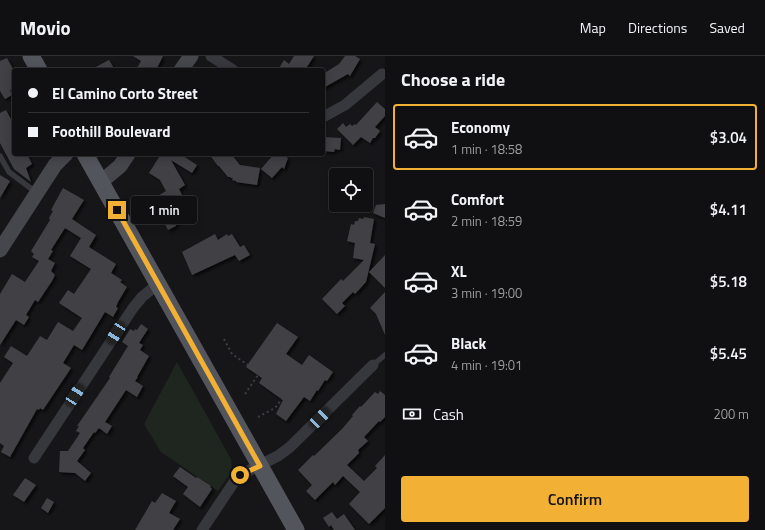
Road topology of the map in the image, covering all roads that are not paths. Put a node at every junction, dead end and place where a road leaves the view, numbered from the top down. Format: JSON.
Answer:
{"nodes":[{"id":1,"x":31,"y":56,"type":"edge"},
{"id":2,"x":190,"y":56,"type":"edge"},
{"id":3,"x":211,"y":56,"type":"edge"},
{"id":4,"x":38,"y":68,"type":"edge"},
{"id":5,"x":182,"y":68,"type":"edge"},
{"id":6,"x":230,"y":68,"type":"edge"},
{"id":7,"x":383,"y":74,"type":"edge"},
{"id":8,"x":325,"y":116,"type":"edge"},
{"id":9,"x":0,"y":156,"type":"edge"},
{"id":10,"x":64,"y":156,"type":"edge"},
{"id":11,"x":87,"y":156,"type":"edge"},
{"id":12,"x":127,"y":156,"type":"edge"},
{"id":13,"x":101,"y":182,"type":"junction"},
{"id":14,"x":37,"y":193,"type":"junction"},
{"id":15,"x":0,"y":250,"type":"edge"},
{"id":16,"x":158,"y":284,"type":"junction"},
{"id":17,"x":385,"y":356,"type":"edge"},
{"id":18,"x":373,"y":364,"type":"joint"},
{"id":19,"x":34,"y":458,"type":"dead end"},
{"id":20,"x":260,"y":466,"type":"junction"},
{"id":21,"x":202,"y":530,"type":"edge"},
{"id":22,"x":296,"y":530,"type":"edge"}],
"edges":[{"from":1,"to":4,"type":"main road"},
{"from":2,"to":5,"type":"street"},
{"from":3,"to":6,"type":"street"},
{"from":7,"to":8,"type":"street"},
{"from":9,"to":14,"type":"lane"},
{"from":10,"to":14,"type":"street"},
{"from":11,"to":13,"type":"main road"},
{"from":12,"to":13,"type":"street"},
{"from":13,"to":16,"type":"main road"},
{"from":14,"to":15,"type":"street"},
{"from":16,"to":19,"type":"street"},
{"from":16,"to":20,"type":"main road"},
{"from":17,"to":18,"type":"lane"},
{"from":18,"to":20,"type":"street"},
{"from":20,"to":21,"type":"street"},
{"from":20,"to":22,"type":"main road"}]}
